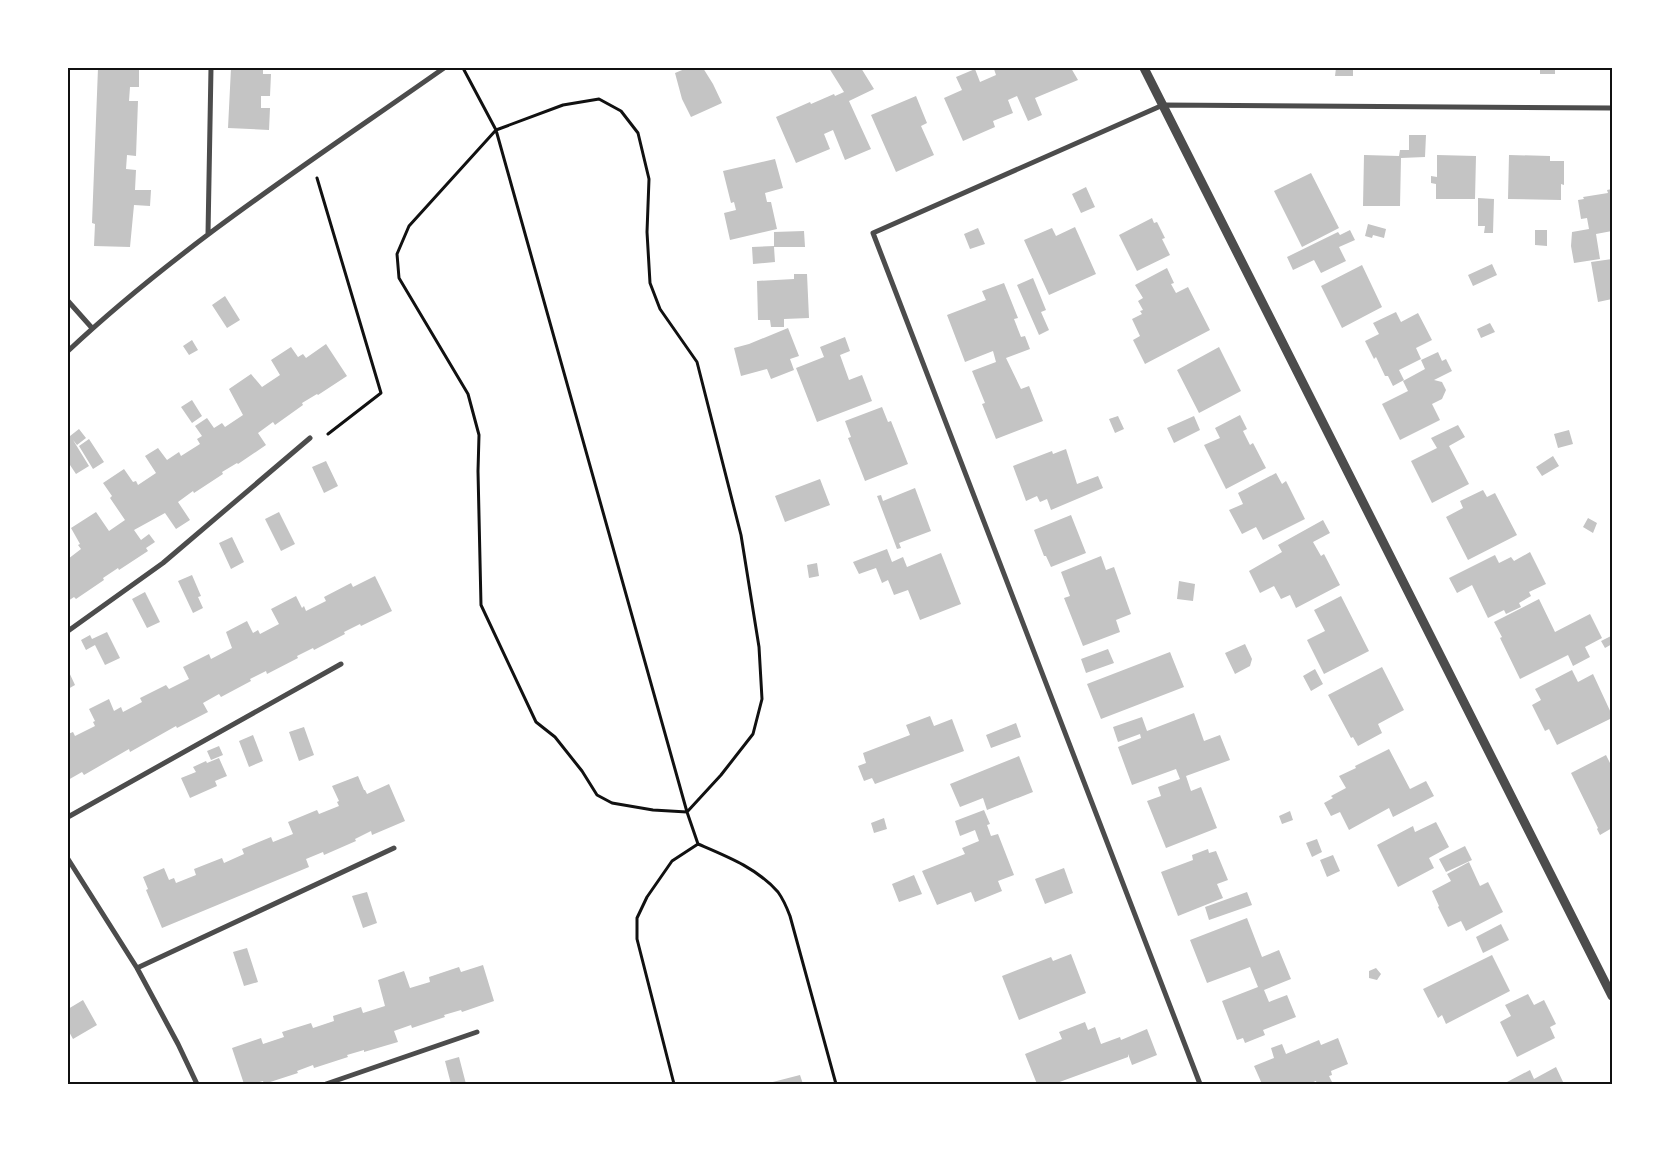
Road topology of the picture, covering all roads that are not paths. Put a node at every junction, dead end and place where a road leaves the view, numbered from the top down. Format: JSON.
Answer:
{"nodes":[{"id":1,"x":211,"y":68,"type":"edge"},
{"id":2,"x":444,"y":68,"type":"edge"},
{"id":3,"x":1144,"y":68,"type":"edge"},
{"id":4,"x":1163,"y":105,"type":"junction"},
{"id":5,"x":1612,"y":108,"type":"edge"},
{"id":6,"x":208,"y":234,"type":"junction"},
{"id":7,"x":68,"y":300,"type":"edge"},
{"id":8,"x":92,"y":328,"type":"junction"},
{"id":9,"x":68,"y":351,"type":"edge"},
{"id":10,"x":310,"y":438,"type":"road end"},
{"id":11,"x":68,"y":630,"type":"edge"},
{"id":12,"x":341,"y":664,"type":"dead end"},
{"id":13,"x":68,"y":817,"type":"edge"},
{"id":14,"x":394,"y":848,"type":"dead end"},
{"id":15,"x":68,"y":859,"type":"edge"},
{"id":16,"x":137,"y":968,"type":"junction"},
{"id":17,"x":1612,"y":996,"type":"edge"},
{"id":18,"x":477,"y":1032,"type":"dead end"},
{"id":19,"x":197,"y":1084,"type":"edge"},
{"id":20,"x":326,"y":1084,"type":"edge"},
{"id":21,"x":1200,"y":1084,"type":"edge"}],
"edges":[{"from":1,"to":6,"type":"street"},
{"from":2,"to":6,"type":"street"},
{"from":3,"to":4,"type":"street"},
{"from":4,"to":5,"type":"street"},
{"from":4,"to":17,"type":"street"},
{"from":4,"to":21,"type":"street"},
{"from":6,"to":8,"type":"street"},
{"from":7,"to":8,"type":"street"},
{"from":8,"to":9,"type":"street"},
{"from":10,"to":11,"type":"street"},
{"from":12,"to":13,"type":"street"},
{"from":14,"to":16,"type":"street"},
{"from":15,"to":16,"type":"street"},
{"from":16,"to":19,"type":"street"},
{"from":18,"to":20,"type":"street"}]}
